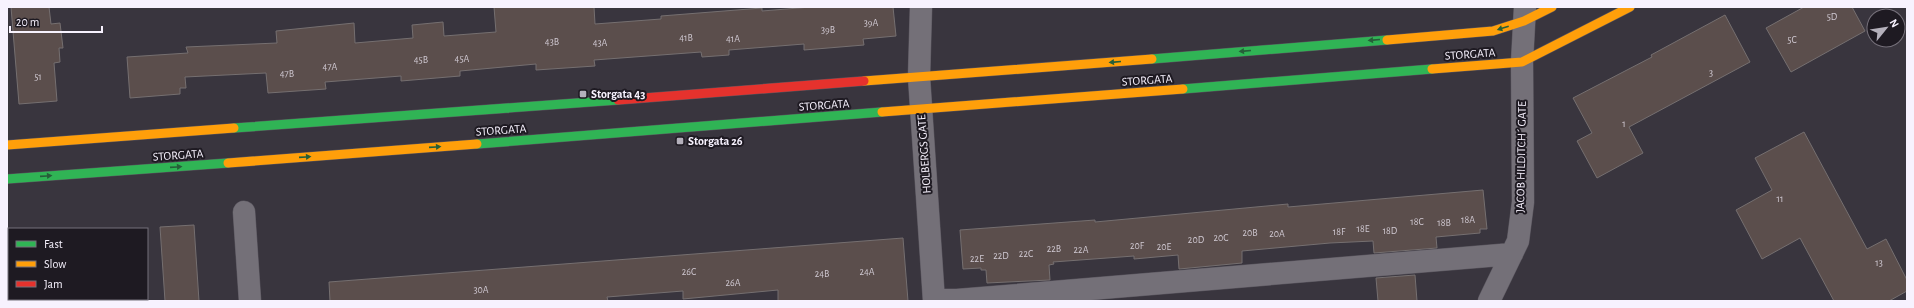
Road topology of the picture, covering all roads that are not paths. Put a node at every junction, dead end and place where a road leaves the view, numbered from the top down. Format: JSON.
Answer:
{"nodes":[{"id":1,"x":921,"y":7,"type":"edge"},
{"id":2,"x":1552,"y":7,"type":"edge"},
{"id":3,"x":1630,"y":7,"type":"edge"},
{"id":4,"x":1525,"y":14,"type":"edge"},
{"id":5,"x":1522,"y":62,"type":"junction"},
{"id":6,"x":919,"y":77,"type":"junction"},
{"id":7,"x":921,"y":110,"type":"junction"},
{"id":8,"x":7,"y":145,"type":"edge"},
{"id":9,"x":7,"y":179,"type":"edge"},
{"id":10,"x":244,"y":212,"type":"dead end"},
{"id":11,"x":1512,"y":254,"type":"junction"},
{"id":12,"x":934,"y":300,"type":"edge"},
{"id":13,"x":250,"y":301,"type":"edge"},
{"id":14,"x":1489,"y":301,"type":"edge"}],
"edges":[{"from":1,"to":6,"type":"street","name":"HOLBERGS GATE"},
{"from":2,"to":4,"type":"street","name":"STORGATA"},
{"from":3,"to":5,"type":"street","name":"STORGATA"},
{"from":4,"to":5,"type":"street","name":"JACOB HILDITCH´ GATE"},
{"from":4,"to":6,"type":"street","name":"STORGATA","one_way":true},
{"from":5,"to":7,"type":"street","name":"STORGATA"},
{"from":5,"to":11,"type":"street","name":"JACOB HILDITCH´ GATE"},
{"from":6,"to":7,"type":"street","name":"HOLBERGS GATE"},
{"from":6,"to":8,"type":"street","name":"STORGATA"},
{"from":9,"to":7,"type":"street","name":"STORGATA","one_way":true},
{"from":7,"to":12,"type":"street","name":"HOLBERGS GATE"},
{"from":10,"to":13,"type":"street"},
{"from":11,"to":12,"type":"street"},
{"from":11,"to":14,"type":"street","name":"JACOB HILDITCH´ GATE"}]}
